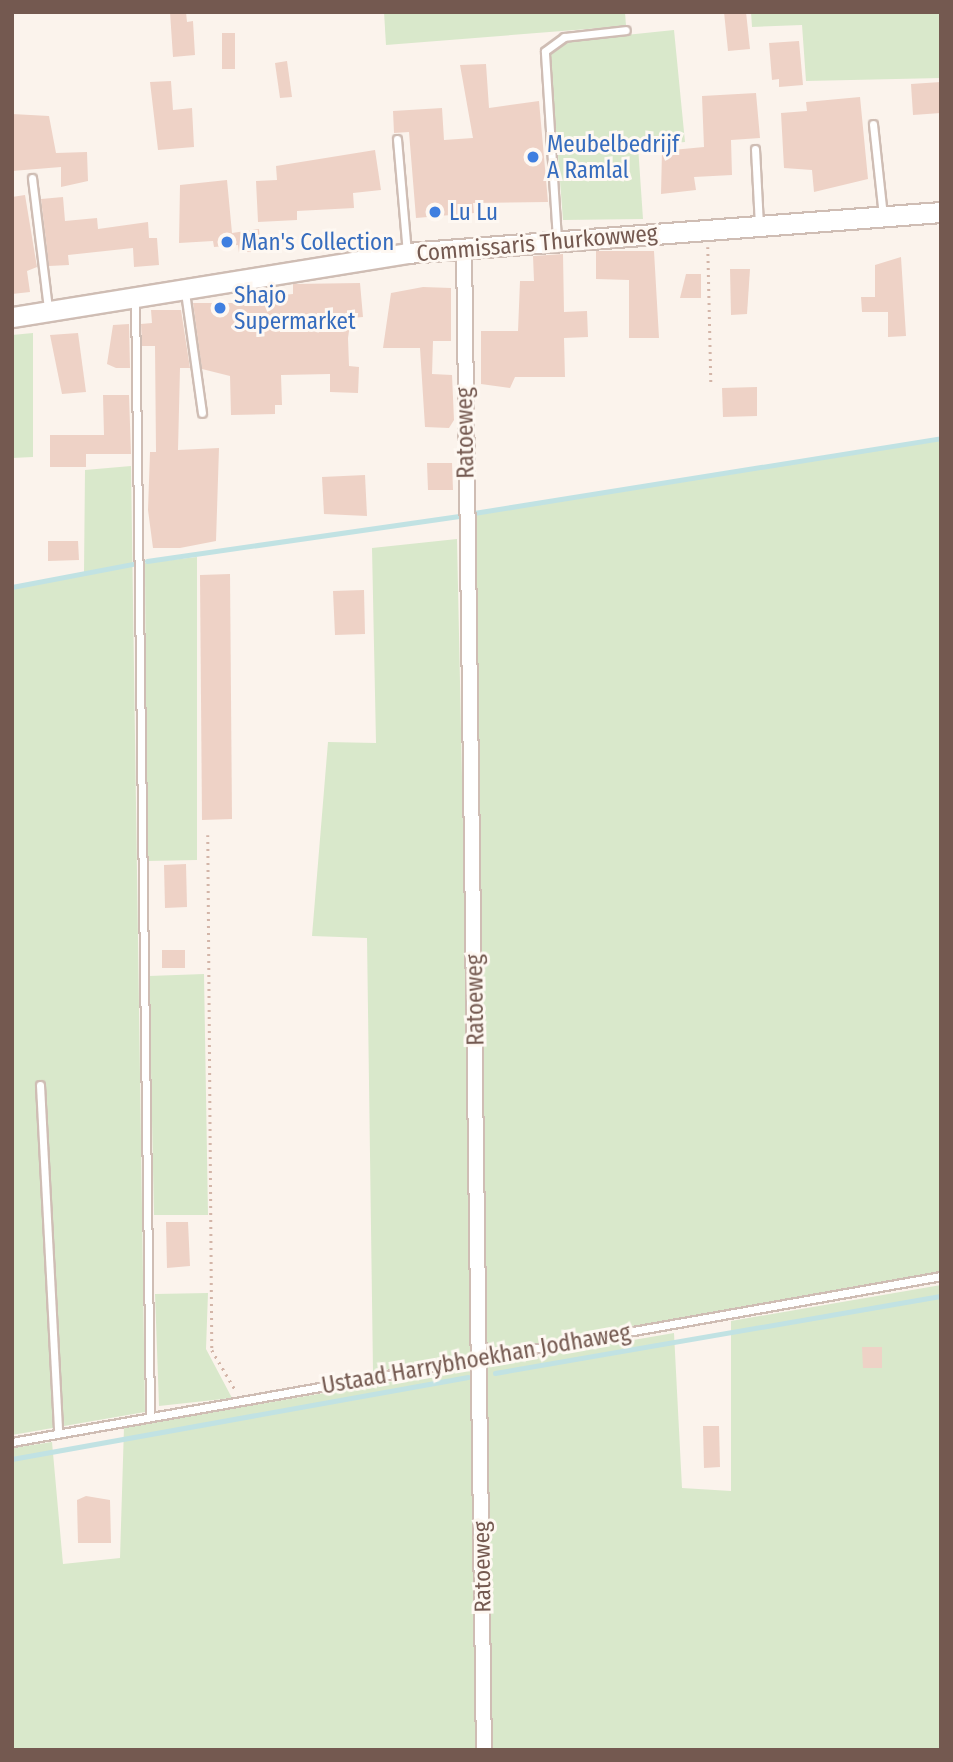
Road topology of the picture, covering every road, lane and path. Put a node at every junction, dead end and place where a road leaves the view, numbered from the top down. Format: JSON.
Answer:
{"nodes":[{"id":1,"x":626,"y":30,"type":"dead end"},
{"id":2,"x":873,"y":124,"type":"dead end"},
{"id":3,"x":397,"y":139,"type":"dead end"},
{"id":4,"x":755,"y":149,"type":"dead end"},
{"id":5,"x":32,"y":178,"type":"dead end"},
{"id":6,"x":941,"y":212,"type":"edge"},
{"id":7,"x":883,"y":216,"type":"junction"},
{"id":8,"x":759,"y":226,"type":"junction"},
{"id":9,"x":708,"y":230,"type":"junction"},
{"id":10,"x":557,"y":240,"type":"junction"},
{"id":11,"x":464,"y":250,"type":"junction"},
{"id":12,"x":407,"y":253,"type":"junction"},
{"id":13,"x":185,"y":288,"type":"junction"},
{"id":14,"x":135,"y":294,"type":"junction"},
{"id":15,"x":48,"y":308,"type":"junction"},
{"id":16,"x":12,"y":317,"type":"edge"},
{"id":17,"x":711,"y":383,"type":"dead end"},
{"id":18,"x":202,"y":413,"type":"dead end"},
{"id":19,"x":208,"y":835,"type":"dead end"},
{"id":20,"x":40,"y":1085,"type":"dead end"},
{"id":21,"x":941,"y":1276,"type":"edge"},
{"id":22,"x":480,"y":1357,"type":"junction"},
{"id":23,"x":244,"y":1402,"type":"junction"},
{"id":24,"x":150,"y":1416,"type":"junction"},
{"id":25,"x":58,"y":1434,"type":"junction"},
{"id":26,"x":12,"y":1442,"type":"edge"},
{"id":27,"x":484,"y":1750,"type":"edge"}],
"edges":[{"from":1,"to":10,"type":"lane"},
{"from":2,"to":7,"type":"lane"},
{"from":3,"to":12,"type":"lane"},
{"from":4,"to":8,"type":"lane"},
{"from":5,"to":15,"type":"lane"},
{"from":6,"to":7,"type":"main road","name":"Commissaris Thurkowweg"},
{"from":7,"to":8,"type":"main road","name":"Commissaris Thurkowweg"},
{"from":8,"to":9,"type":"main road","name":"Commissaris Thurkowweg"},
{"from":9,"to":10,"type":"main road","name":"Commissaris Thurkowweg"},
{"from":9,"to":17,"type":"path"},
{"from":10,"to":11,"type":"main road","name":"Commissaris Thurkowweg"},
{"from":11,"to":12,"type":"main road","name":"Commissaris Thurkowweg"},
{"from":11,"to":22,"type":"street","name":"Ratoeweg"},
{"from":12,"to":13,"type":"main road","name":"Commissaris Thurkowweg"},
{"from":13,"to":14,"type":"main road","name":"Commissaris Thurkowweg"},
{"from":13,"to":18,"type":"lane"},
{"from":14,"to":15,"type":"main road","name":"Commissaris Thurkowweg"},
{"from":14,"to":24,"type":"lane"},
{"from":15,"to":16,"type":"main road","name":"Commissaris Thurkowweg"},
{"from":19,"to":23,"type":"path"},
{"from":20,"to":25,"type":"lane"},
{"from":21,"to":22,"type":"lane","name":"Ustaad Harrybhoekhan Jodhaweg"},
{"from":22,"to":23,"type":"lane","name":"Ustaad Harrybhoekhan Jodhaweg"},
{"from":22,"to":27,"type":"street","name":"Ratoeweg"},
{"from":23,"to":24,"type":"lane","name":"Ustaad Harrybhoekhan Jodhaweg"},
{"from":24,"to":25,"type":"lane","name":"Ustaad Harrybhoekhan Jodhaweg"},
{"from":25,"to":26,"type":"lane","name":"Ustaad Harrybhoekhan Jodhaweg"}]}
